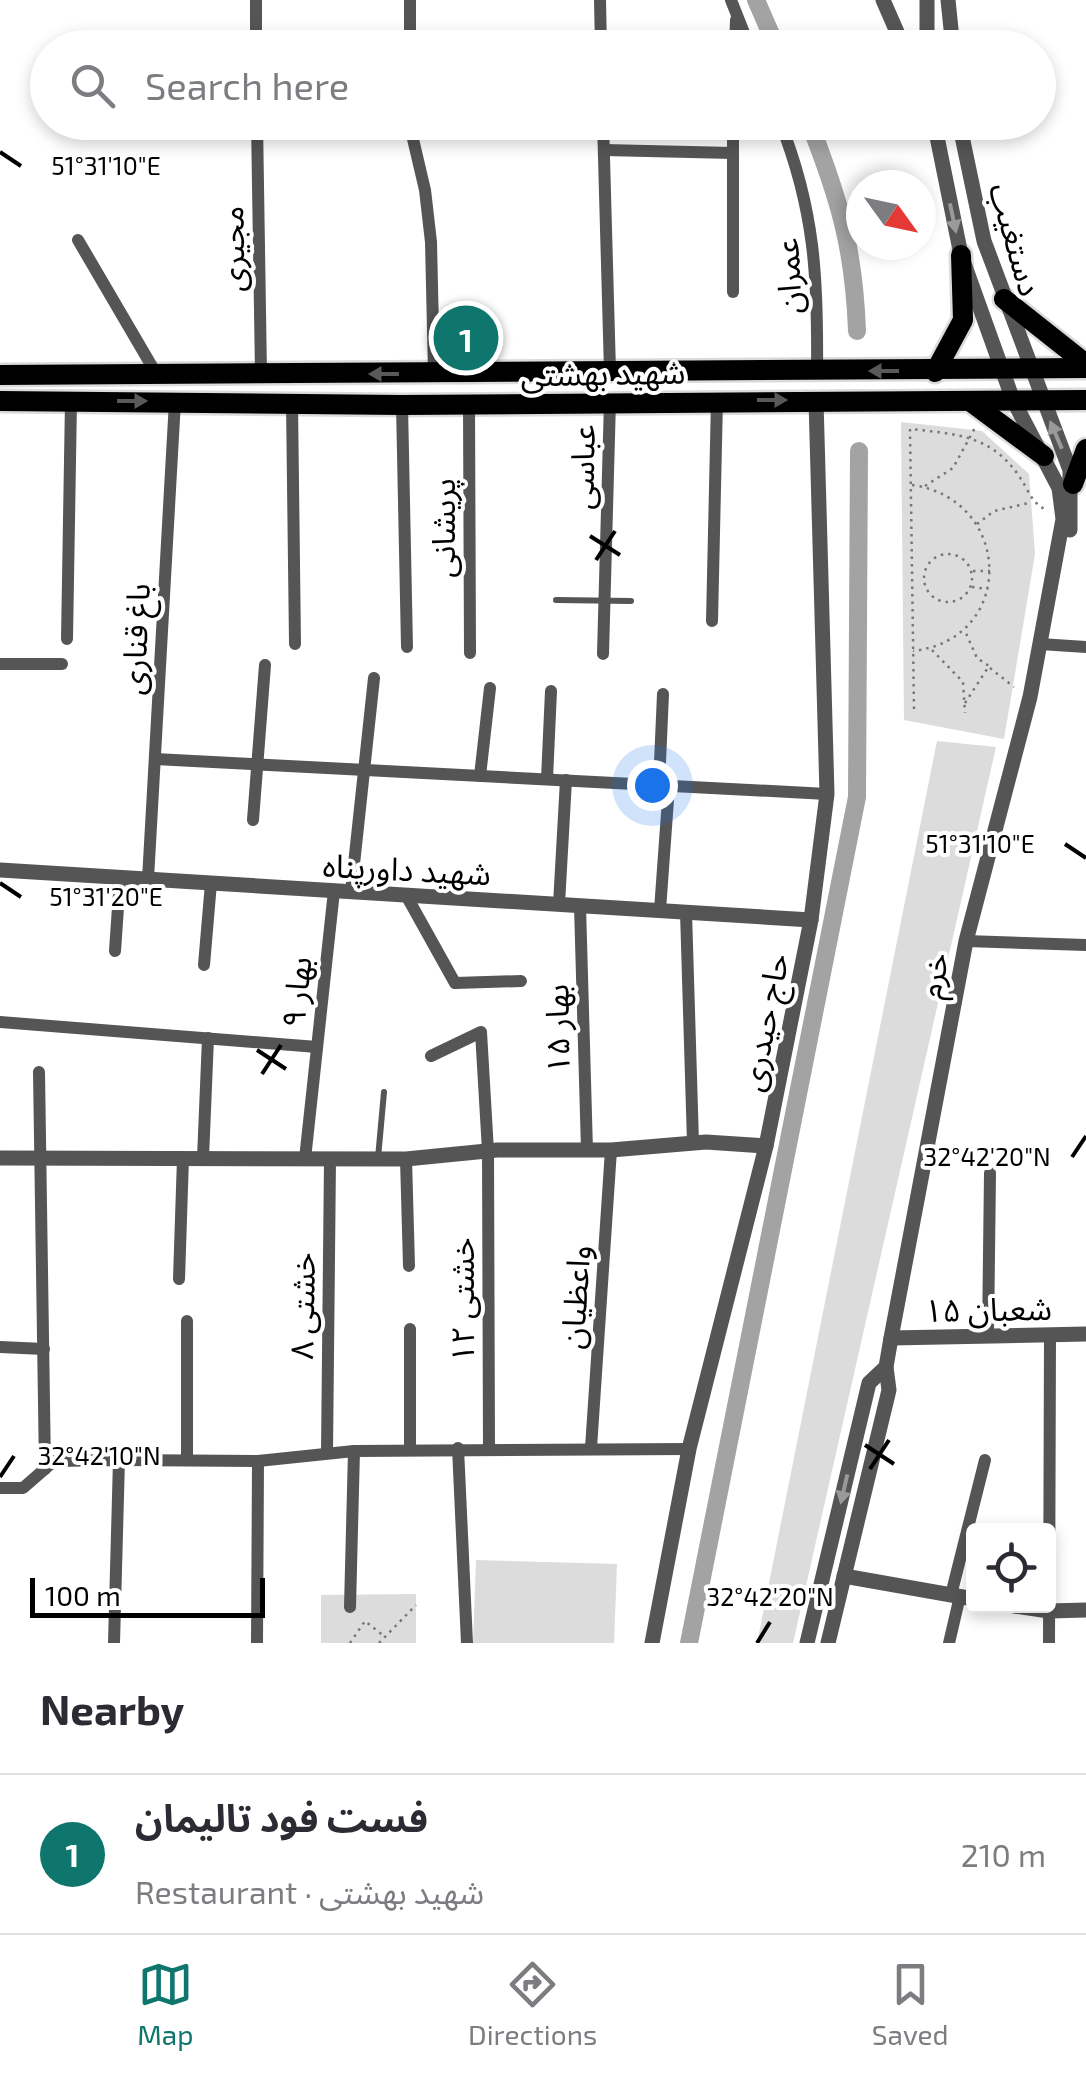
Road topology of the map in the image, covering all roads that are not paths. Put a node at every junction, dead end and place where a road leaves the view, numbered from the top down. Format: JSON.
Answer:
{"nodes":[{"id":1,"x":256,"y":0,"type":"edge"},
{"id":2,"x":410,"y":0,"type":"edge"},
{"id":3,"x":600,"y":0,"type":"edge"},
{"id":4,"x":883,"y":0,"type":"edge"},
{"id":5,"x":927,"y":0,"type":"edge"},
{"id":6,"x":948,"y":0,"type":"edge"},
{"id":7,"x":733,"y":6,"type":"edge"},
{"id":8,"x":256,"y":30,"type":"edge"},
{"id":9,"x":410,"y":30,"type":"edge"},
{"id":10,"x":601,"y":30,"type":"edge"},
{"id":11,"x":743,"y":30,"type":"edge"},
{"id":12,"x":896,"y":30,"type":"edge"},
{"id":13,"x":927,"y":30,"type":"edge"},
{"id":14,"x":951,"y":30,"type":"edge"},
{"id":15,"x":257,"y":140,"type":"edge"},
{"id":16,"x":413,"y":140,"type":"edge"},
{"id":17,"x":604,"y":140,"type":"edge"},
{"id":18,"x":733,"y":140,"type":"edge"},
{"id":19,"x":786,"y":140,"type":"edge"},
{"id":20,"x":938,"y":140,"type":"edge"},
{"id":21,"x":963,"y":140,"type":"edge"},
{"id":22,"x":604,"y":150,"type":"junction"},
{"id":23,"x":733,"y":153,"type":"junction"},
{"id":24,"x":78,"y":240,"type":"dead end"},
{"id":25,"x":960,"y":255,"type":"junction"},
{"id":26,"x":733,"y":292,"type":"dead end"},
{"id":27,"x":1004,"y":299,"type":"junction"},
{"id":28,"x":1086,"y":366,"type":"edge"},
{"id":29,"x":1031,"y":369,"type":"junction"},
{"id":30,"x":1002,"y":370,"type":"junction"},
{"id":31,"x":610,"y":371,"type":"junction"},
{"id":32,"x":816,"y":372,"type":"junction"},
{"id":33,"x":935,"y":372,"type":"junction"},
{"id":34,"x":157,"y":374,"type":"junction"},
{"id":35,"x":260,"y":374,"type":"junction"},
{"id":36,"x":434,"y":374,"type":"junction"},
{"id":37,"x":0,"y":375,"type":"edge"},
{"id":38,"x":0,"y":400,"type":"edge"},
{"id":39,"x":716,"y":400,"type":"junction"},
{"id":40,"x":816,"y":400,"type":"junction"},
{"id":41,"x":1013,"y":400,"type":"junction"},
{"id":42,"x":1042,"y":400,"type":"junction"},
{"id":43,"x":1086,"y":400,"type":"edge"},
{"id":44,"x":71,"y":401,"type":"junction"},
{"id":45,"x":175,"y":401,"type":"junction"},
{"id":46,"x":610,"y":401,"type":"junction"},
{"id":47,"x":969,"y":401,"type":"junction"},
{"id":48,"x":292,"y":402,"type":"junction"},
{"id":49,"x":469,"y":404,"type":"junction"},
{"id":50,"x":402,"y":405,"type":"junction"},
{"id":51,"x":1086,"y":449,"type":"edge"},
{"id":52,"x":1044,"y":456,"type":"junction"},
{"id":53,"x":1073,"y":484,"type":"junction"},
{"id":54,"x":1050,"y":597,"type":"junction"},
{"id":55,"x":556,"y":600,"type":"dead end"},
{"id":56,"x":605,"y":601,"type":"junction"},
{"id":57,"x":631,"y":601,"type":"dead end"},
{"id":58,"x":712,"y":621,"type":"dead end"},
{"id":59,"x":67,"y":639,"type":"dead end"},
{"id":60,"x":294,"y":644,"type":"dead end"},
{"id":61,"x":1040,"y":644,"type":"junction"},
{"id":62,"x":407,"y":646,"type":"dead end"},
{"id":63,"x":1086,"y":647,"type":"edge"},
{"id":64,"x":470,"y":653,"type":"dead end"},
{"id":65,"x":603,"y":654,"type":"dead end"},
{"id":66,"x":0,"y":664,"type":"edge"},
{"id":67,"x":62,"y":664,"type":"dead end"},
{"id":68,"x":265,"y":665,"type":"dead end"},
{"id":69,"x":374,"y":678,"type":"dead end"},
{"id":70,"x":490,"y":688,"type":"dead end"},
{"id":71,"x":551,"y":691,"type":"dead end"},
{"id":72,"x":663,"y":694,"type":"dead end"},
{"id":73,"x":155,"y":759,"type":"junction"},
{"id":74,"x":257,"y":764,"type":"junction"},
{"id":75,"x":364,"y":770,"type":"junction"},
{"id":76,"x":480,"y":776,"type":"junction"},
{"id":77,"x":547,"y":779,"type":"junction"},
{"id":78,"x":566,"y":780,"type":"junction"},
{"id":79,"x":664,"y":786,"type":"junction"},
{"id":80,"x":828,"y":794,"type":"junction"},
{"id":81,"x":253,"y":820,"type":"dead end"},
{"id":82,"x":0,"y":870,"type":"edge"},
{"id":83,"x":120,"y":878,"type":"junction"},
{"id":84,"x":148,"y":879,"type":"junction"},
{"id":85,"x":211,"y":883,"type":"junction"},
{"id":86,"x":343,"y":891,"type":"junction"},
{"id":87,"x":406,"y":895,"type":"junction"},
{"id":88,"x":559,"y":904,"type":"junction"},
{"id":89,"x":580,"y":906,"type":"junction"},
{"id":90,"x":660,"y":910,"type":"junction"},
{"id":91,"x":686,"y":912,"type":"junction"},
{"id":92,"x":811,"y":920,"type":"junction"},
{"id":93,"x":966,"y":941,"type":"junction"},
{"id":94,"x":1086,"y":945,"type":"edge"},
{"id":95,"x":115,"y":951,"type":"dead end"},
{"id":96,"x":204,"y":965,"type":"dead end"},
{"id":97,"x":522,"y":981,"type":"dead end"},
{"id":98,"x":0,"y":1022,"type":"edge"},
{"id":99,"x":208,"y":1038,"type":"junction"},
{"id":100,"x":317,"y":1047,"type":"junction"},
{"id":101,"x":430,"y":1056,"type":"dead end"},
{"id":102,"x":38,"y":1072,"type":"dead end"},
{"id":103,"x":384,"y":1092,"type":"dead end"},
{"id":104,"x":693,"y":1143,"type":"junction"},
{"id":105,"x":766,"y":1146,"type":"junction"},
{"id":106,"x":587,"y":1150,"type":"junction"},
{"id":107,"x":611,"y":1150,"type":"junction"},
{"id":108,"x":488,"y":1151,"type":"junction"},
{"id":109,"x":0,"y":1158,"type":"edge"},
{"id":110,"x":42,"y":1158,"type":"junction"},
{"id":111,"x":184,"y":1158,"type":"junction"},
{"id":112,"x":204,"y":1158,"type":"junction"},
{"id":113,"x":305,"y":1159,"type":"junction"},
{"id":114,"x":330,"y":1159,"type":"junction"},
{"id":115,"x":378,"y":1159,"type":"junction"},
{"id":116,"x":406,"y":1159,"type":"junction"},
{"id":117,"x":990,"y":1172,"type":"dead end"},
{"id":118,"x":409,"y":1266,"type":"dead end"},
{"id":119,"x":179,"y":1279,"type":"dead end"},
{"id":120,"x":187,"y":1320,"type":"dead end"},
{"id":121,"x":410,"y":1329,"type":"dead end"},
{"id":122,"x":1050,"y":1334,"type":"junction"},
{"id":123,"x":1086,"y":1334,"type":"edge"},
{"id":124,"x":988,"y":1336,"type":"junction"},
{"id":125,"x":891,"y":1338,"type":"junction"},
{"id":126,"x":0,"y":1347,"type":"edge"},
{"id":127,"x":44,"y":1349,"type":"junction"},
{"id":128,"x":886,"y":1367,"type":"junction"},
{"id":129,"x":410,"y":1448,"type":"junction"},
{"id":130,"x":458,"y":1448,"type":"junction"},
{"id":131,"x":488,"y":1448,"type":"junction"},
{"id":132,"x":591,"y":1448,"type":"junction"},
{"id":133,"x":689,"y":1449,"type":"junction"},
{"id":134,"x":354,"y":1450,"type":"junction"},
{"id":135,"x":327,"y":1453,"type":"junction"},
{"id":136,"x":187,"y":1460,"type":"junction"},
{"id":137,"x":986,"y":1460,"type":"dead end"},
{"id":138,"x":258,"y":1461,"type":"junction"},
{"id":139,"x":118,"y":1464,"type":"junction"},
{"id":140,"x":45,"y":1469,"type":"junction"},
{"id":141,"x":0,"y":1488,"type":"edge"},
{"id":142,"x":1049,"y":1523,"type":"edge"},
{"id":143,"x":844,"y":1576,"type":"junction"},
{"id":144,"x":961,"y":1596,"type":"edge"},
{"id":145,"x":350,"y":1607,"type":"dead end"},
{"id":146,"x":1086,"y":1610,"type":"edge"},
{"id":147,"x":1056,"y":1612,"type":"edge"},
{"id":148,"x":1048,"y":1613,"type":"edge"},
{"id":149,"x":114,"y":1643,"type":"edge"},
{"id":150,"x":257,"y":1643,"type":"edge"},
{"id":151,"x":467,"y":1643,"type":"edge"},
{"id":152,"x":652,"y":1643,"type":"edge"},
{"id":153,"x":808,"y":1643,"type":"edge"},
{"id":154,"x":828,"y":1643,"type":"edge"},
{"id":155,"x":949,"y":1643,"type":"edge"},
{"id":156,"x":1048,"y":1643,"type":"edge"}],
"edges":[{"from":1,"to":8,"type":"street"},
{"from":2,"to":9,"type":"street"},
{"from":3,"to":10,"type":"street"},
{"from":4,"to":12,"type":"street"},
{"from":5,"to":13,"type":"street"},
{"from":6,"to":14,"type":"street"},
{"from":7,"to":11,"type":"street"},
{"from":15,"to":35,"type":"street","name":"مجیری"},
{"from":16,"to":36,"type":"street"},
{"from":17,"to":22,"type":"street"},
{"from":18,"to":23,"type":"street"},
{"from":19,"to":32,"type":"street","name":"عمران"},
{"from":20,"to":25,"type":"street","name":"خرم","one_way":true},
{"from":21,"to":27,"type":"street","name":"دستغیب"},
{"from":22,"to":23,"type":"street"},
{"from":22,"to":31,"type":"street"},
{"from":23,"to":26,"type":"street"},
{"from":24,"to":34,"type":"street"},
{"from":25,"to":30,"type":"street","name":"خرم"},
{"from":25,"to":33,"type":"main road"},
{"from":27,"to":28,"type":"main road"},
{"from":27,"to":29,"type":"street","name":"دستغیب"},
{"from":28,"to":29,"type":"main road","name":"شهید بهشتی"},
{"from":29,"to":30,"type":"main road","name":"شهید بهشتی"},
{"from":29,"to":42,"type":"street","name":"دستغیب"},
{"from":30,"to":33,"type":"main road","name":"شهید بهشتی"},
{"from":30,"to":41,"type":"street","name":"خرم"},
{"from":31,"to":32,"type":"main road","name":"شهید بهشتی"},
{"from":31,"to":36,"type":"main road","name":"شهید بهشتی"},
{"from":33,"to":32,"type":"main road","name":"شهید بهشتی","one_way":true},
{"from":34,"to":35,"type":"main road","name":"شهید بهشتی"},
{"from":34,"to":37,"type":"main road","name":"شهید بهشتی"},
{"from":36,"to":35,"type":"main road","name":"شهید بهشتی","one_way":true},
{"from":38,"to":44,"type":"main road","name":"شهید بهشتی"},
{"from":39,"to":40,"type":"main road","name":"شهید بهشتی","one_way":true},
{"from":39,"to":46,"type":"main road","name":"شهید بهشتی"},
{"from":39,"to":58,"type":"street"},
{"from":40,"to":47,"type":"main road","name":"شهید بهشتی"},
{"from":40,"to":80,"type":"street","name":"حاج حیدری"},
{"from":41,"to":42,"type":"main road","name":"شهید بهشتی"},
{"from":41,"to":47,"type":"main road","name":"شهید بهشتی"},
{"from":41,"to":52,"type":"street","name":"خرم"},
{"from":42,"to":43,"type":"main road","name":"شهید بهشتی"},
{"from":53,"to":42,"type":"street","name":"خرم","one_way":true},
{"from":44,"to":45,"type":"main road","name":"شهید بهشتی","one_way":true},
{"from":44,"to":59,"type":"street"},
{"from":45,"to":48,"type":"main road","name":"شهید بهشتی"},
{"from":45,"to":73,"type":"street","name":"باغ قناری"},
{"from":46,"to":49,"type":"main road","name":"شهید بهشتی"},
{"from":46,"to":56,"type":"street","name":"عباسی"},
{"from":47,"to":52,"type":"main road"},
{"from":48,"to":50,"type":"main road","name":"شهید بهشتی"},
{"from":48,"to":60,"type":"street"},
{"from":49,"to":50,"type":"main road","name":"شهید بهشتی"},
{"from":49,"to":64,"type":"street","name":"پریشانی"},
{"from":50,"to":62,"type":"street"},
{"from":51,"to":53,"type":"main road"},
{"from":52,"to":54,"type":"street","name":"خرم"},
{"from":53,"to":54,"type":"street","name":"خرم"},
{"from":54,"to":61,"type":"street","name":"خرم"},
{"from":55,"to":56,"type":"lane"},
{"from":56,"to":57,"type":"lane"},
{"from":56,"to":65,"type":"street","name":"عباسی"},
{"from":61,"to":63,"type":"street"},
{"from":61,"to":93,"type":"street","name":"خرم"},
{"from":66,"to":67,"type":"street"},
{"from":68,"to":74,"type":"street"},
{"from":69,"to":75,"type":"street","name":"بهار ۹"},
{"from":70,"to":76,"type":"street"},
{"from":71,"to":77,"type":"street"},
{"from":72,"to":79,"type":"street"},
{"from":73,"to":74,"type":"street"},
{"from":73,"to":84,"type":"street","name":"باغ قناری"},
{"from":74,"to":75,"type":"street"},
{"from":74,"to":81,"type":"street"},
{"from":75,"to":76,"type":"street"},
{"from":75,"to":86,"type":"street","name":"بهار ۹"},
{"from":76,"to":77,"type":"street"},
{"from":77,"to":78,"type":"street"},
{"from":78,"to":79,"type":"street"},
{"from":78,"to":88,"type":"street"},
{"from":79,"to":80,"type":"street"},
{"from":79,"to":90,"type":"street"},
{"from":80,"to":92,"type":"street","name":"حاج حیدری"},
{"from":82,"to":83,"type":"street","name":"شهید داورپناه"},
{"from":83,"to":84,"type":"street","name":"شهید داورپناه"},
{"from":83,"to":95,"type":"street"},
{"from":84,"to":85,"type":"street","name":"شهید داورپناه"},
{"from":85,"to":86,"type":"street","name":"شهید داورپناه"},
{"from":85,"to":96,"type":"street"},
{"from":86,"to":87,"type":"street","name":"شهید داورپناه"},
{"from":86,"to":100,"type":"street","name":"بهار ۹"},
{"from":87,"to":88,"type":"street","name":"شهید داورپناه"},
{"from":87,"to":97,"type":"street"},
{"from":88,"to":89,"type":"street","name":"شهید داورپناه"},
{"from":89,"to":90,"type":"street","name":"شهید داورپناه"},
{"from":89,"to":106,"type":"street","name":"بهار ۱۵"},
{"from":90,"to":91,"type":"street","name":"شهید داورپناه"},
{"from":91,"to":92,"type":"street","name":"شهید داورپناه"},
{"from":91,"to":104,"type":"street"},
{"from":92,"to":105,"type":"street","name":"حاج حیدری"},
{"from":93,"to":94,"type":"street"},
{"from":93,"to":125,"type":"street","name":"خرم"},
{"from":98,"to":99,"type":"street"},
{"from":99,"to":100,"type":"street"},
{"from":99,"to":112,"type":"street"},
{"from":100,"to":113,"type":"street","name":"بهار ۹"},
{"from":101,"to":108,"type":"street","name":"خشتی ۱۲"},
{"from":102,"to":110,"type":"street"},
{"from":103,"to":115,"type":"lane"},
{"from":104,"to":105,"type":"street"},
{"from":104,"to":107,"type":"street"},
{"from":105,"to":133,"type":"street","name":"حاج حیدری"},
{"from":106,"to":107,"type":"street"},
{"from":106,"to":108,"type":"street"},
{"from":107,"to":132,"type":"street","name":"واعظیان"},
{"from":108,"to":116,"type":"street"},
{"from":108,"to":131,"type":"street","name":"خشتی ۱۲"},
{"from":109,"to":110,"type":"street"},
{"from":110,"to":111,"type":"street"},
{"from":110,"to":127,"type":"street"},
{"from":111,"to":112,"type":"street"},
{"from":111,"to":119,"type":"street"},
{"from":112,"to":113,"type":"street"},
{"from":113,"to":114,"type":"street"},
{"from":114,"to":115,"type":"street"},
{"from":114,"to":135,"type":"street","name":"خشتی ۸"},
{"from":115,"to":116,"type":"street"},
{"from":116,"to":118,"type":"street"},
{"from":117,"to":124,"type":"street"},
{"from":120,"to":136,"type":"street"},
{"from":121,"to":129,"type":"street"},
{"from":122,"to":123,"type":"street","name":"۱۵ شعبان"},
{"from":122,"to":124,"type":"street","name":"۱۵ شعبان"},
{"from":122,"to":142,"type":"street"},
{"from":124,"to":125,"type":"street","name":"۱۵ شعبان"},
{"from":125,"to":128,"type":"street","name":"خرم"},
{"from":126,"to":127,"type":"street"},
{"from":127,"to":140,"type":"street"},
{"from":128,"to":143,"type":"street","name":"خرم"},
{"from":128,"to":153,"type":"street","name":"خرم","one_way":true},
{"from":129,"to":130,"type":"street"},
{"from":129,"to":134,"type":"street"},
{"from":130,"to":131,"type":"street"},
{"from":130,"to":151,"type":"street"},
{"from":131,"to":132,"type":"street"},
{"from":132,"to":133,"type":"street"},
{"from":133,"to":152,"type":"street","name":"حاج حیدری"},
{"from":134,"to":135,"type":"street"},
{"from":134,"to":145,"type":"street"},
{"from":135,"to":138,"type":"street"},
{"from":136,"to":138,"type":"street"},
{"from":136,"to":139,"type":"street"},
{"from":137,"to":144,"type":"street"},
{"from":138,"to":150,"type":"street"},
{"from":139,"to":140,"type":"street"},
{"from":139,"to":149,"type":"street"},
{"from":140,"to":141,"type":"street"},
{"from":143,"to":144,"type":"street"},
{"from":143,"to":154,"type":"street","name":"خرم"},
{"from":144,"to":155,"type":"street"},
{"from":146,"to":147,"type":"street"},
{"from":148,"to":156,"type":"street"}]}
